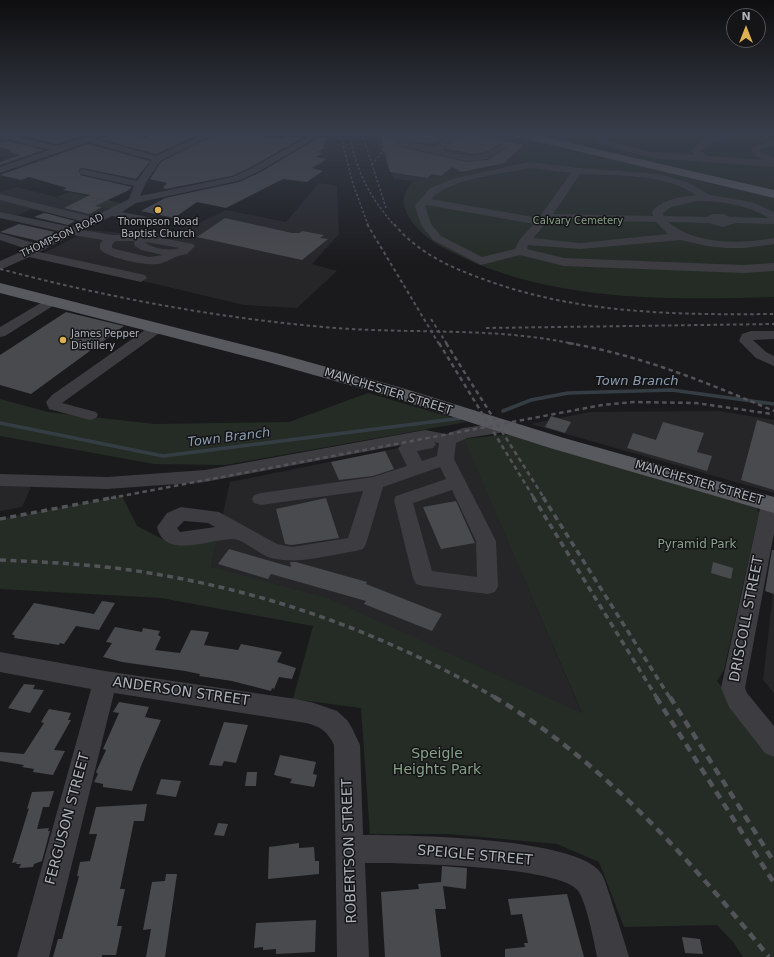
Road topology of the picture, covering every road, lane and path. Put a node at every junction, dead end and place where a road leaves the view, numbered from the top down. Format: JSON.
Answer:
{"nodes":[{"id":1,"x":110,"y":178,"type":"edge"},
{"id":2,"x":144,"y":178,"type":"edge"},
{"id":3,"x":238,"y":178,"type":"edge"},
{"id":4,"x":470,"y":178,"type":"edge"},
{"id":5,"x":572,"y":178,"type":"edge"},
{"id":6,"x":657,"y":178,"type":"edge"},
{"id":7,"x":702,"y":178,"type":"edge"},
{"id":8,"x":140,"y":184,"type":"junction"},
{"id":9,"x":774,"y":194,"type":"edge"},
{"id":10,"x":0,"y":198,"type":"edge"},
{"id":11,"x":708,"y":198,"type":"junction"},
{"id":12,"x":100,"y":199,"type":"dead end"},
{"id":13,"x":132,"y":201,"type":"junction"},
{"id":14,"x":424,"y":201,"type":"junction"},
{"id":15,"x":92,"y":203,"type":"dead end"},
{"id":16,"x":112,"y":213,"type":"junction"},
{"id":17,"x":1,"y":216,"type":"edge"},
{"id":18,"x":774,"y":216,"type":"edge"},
{"id":19,"x":543,"y":219,"type":"junction"},
{"id":20,"x":658,"y":219,"type":"junction"},
{"id":21,"x":96,"y":221,"type":"junction"},
{"id":22,"x":774,"y":221,"type":"edge"},
{"id":23,"x":158,"y":222,"type":"dead end"},
{"id":24,"x":74,"y":231,"type":"junction"},
{"id":25,"x":0,"y":236,"type":"edge"},
{"id":26,"x":181,"y":236,"type":"dead end"},
{"id":27,"x":683,"y":236,"type":"junction"},
{"id":28,"x":112,"y":238,"type":"junction"},
{"id":29,"x":140,"y":238,"type":"junction"},
{"id":30,"x":774,"y":241,"type":"edge"},
{"id":31,"x":522,"y":246,"type":"junction"},
{"id":32,"x":33,"y":250,"type":"junction"},
{"id":33,"x":170,"y":253,"type":"junction"},
{"id":34,"x":0,"y":256,"type":"edge"},
{"id":35,"x":14,"y":260,"type":"junction"},
{"id":36,"x":0,"y":266,"type":"edge"},
{"id":37,"x":774,"y":267,"type":"edge"},
{"id":38,"x":141,"y":278,"type":"dead end"},
{"id":39,"x":0,"y":288,"type":"edge"},
{"id":40,"x":51,"y":301,"type":"junction"},
{"id":41,"x":157,"y":328,"type":"junction"},
{"id":42,"x":0,"y":333,"type":"edge"},
{"id":43,"x":774,"y":335,"type":"edge"},
{"id":44,"x":774,"y":362,"type":"edge"},
{"id":45,"x":90,"y":415,"type":"dead end"},
{"id":46,"x":506,"y":427,"type":"junction"},
{"id":47,"x":447,"y":447,"type":"junction"},
{"id":48,"x":0,"y":480,"type":"edge"},
{"id":49,"x":457,"y":482,"type":"junction"},
{"id":50,"x":375,"y":483,"type":"junction"},
{"id":51,"x":261,"y":499,"type":"dead end"},
{"id":52,"x":772,"y":505,"type":"edge"},
{"id":53,"x":240,"y":531,"type":"dead end"},
{"id":54,"x":0,"y":662,"type":"edge"},
{"id":55,"x":104,"y":681,"type":"junction"},
{"id":56,"x":347,"y":745,"type":"joint"},
{"id":57,"x":774,"y":745,"type":"edge"},
{"id":58,"x":350,"y":850,"type":"junction"},
{"id":59,"x":32,"y":957,"type":"edge"},
{"id":60,"x":353,"y":957,"type":"edge"},
{"id":61,"x":613,"y":957,"type":"edge"}],
"edges":[{"from":1,"to":8,"type":"street"},
{"from":2,"to":8,"type":"street"},
{"from":3,"to":13,"type":"street"},
{"from":4,"to":14,"type":"street"},
{"from":5,"to":19,"type":"street"},
{"from":6,"to":11,"type":"street"},
{"from":7,"to":9,"type":"main road"},
{"from":8,"to":13,"type":"street"},
{"from":10,"to":21,"type":"street"},
{"from":11,"to":18,"type":"street"},
{"from":11,"to":20,"type":"street"},
{"from":12,"to":15,"type":"path"},
{"from":13,"to":16,"type":"street","name":"THOMPSON ROAD"},
{"from":14,"to":19,"type":"street"},
{"from":14,"to":31,"type":"street"},
{"from":16,"to":21,"type":"street","name":"THOMPSON ROAD"},
{"from":16,"to":23,"type":"street"},
{"from":17,"to":24,"type":"street"},
{"from":19,"to":20,"type":"street"},
{"from":19,"to":31,"type":"street"},
{"from":20,"to":22,"type":"street"},
{"from":20,"to":27,"type":"street"},
{"from":21,"to":24,"type":"street","name":"THOMPSON ROAD"},
{"from":24,"to":28,"type":"street"},
{"from":24,"to":32,"type":"street","name":"THOMPSON ROAD"},
{"from":25,"to":32,"type":"street"},
{"from":26,"to":29,"type":"street"},
{"from":27,"to":30,"type":"street"},
{"from":27,"to":31,"type":"street"},
{"from":28,"to":29,"type":"street"},
{"from":28,"to":33,"type":"street"},
{"from":29,"to":33,"type":"street"},
{"from":29,"to":33,"type":"street"},
{"from":31,"to":37,"type":"street"},
{"from":32,"to":35,"type":"street","name":"THOMPSON ROAD"},
{"from":32,"to":38,"type":"street"},
{"from":34,"to":35,"type":"street"},
{"from":35,"to":36,"type":"street","name":"THOMPSON ROAD"},
{"from":39,"to":40,"type":"main road","name":"MANCHESTER STREET"},
{"from":40,"to":41,"type":"main road","name":"MANCHESTER STREET"},
{"from":40,"to":42,"type":"street"},
{"from":41,"to":45,"type":"street"},
{"from":41,"to":46,"type":"main road","name":"MANCHESTER STREET"},
{"from":43,"to":44,"type":"street"},
{"from":46,"to":47,"type":"street"},
{"from":46,"to":52,"type":"main road","name":"MANCHESTER STREET"},
{"from":47,"to":48,"type":"street"},
{"from":47,"to":49,"type":"street"},
{"from":47,"to":50,"type":"street"},
{"from":49,"to":49,"type":"street"},
{"from":50,"to":51,"type":"street"},
{"from":50,"to":53,"type":"street"},
{"from":52,"to":57,"type":"street","name":"DRISCOLL STREET"},
{"from":54,"to":55,"type":"street","name":"ANDERSON STREET"},
{"from":55,"to":56,"type":"street","name":"ANDERSON STREET"},
{"from":55,"to":59,"type":"street","name":"FERGUSON STREET"},
{"from":56,"to":58,"type":"street","name":"ROBERTSON STREET"},
{"from":58,"to":60,"type":"street","name":"ROBERTSON STREET"},
{"from":58,"to":61,"type":"street","name":"SPEIGLE STREET"}]}
